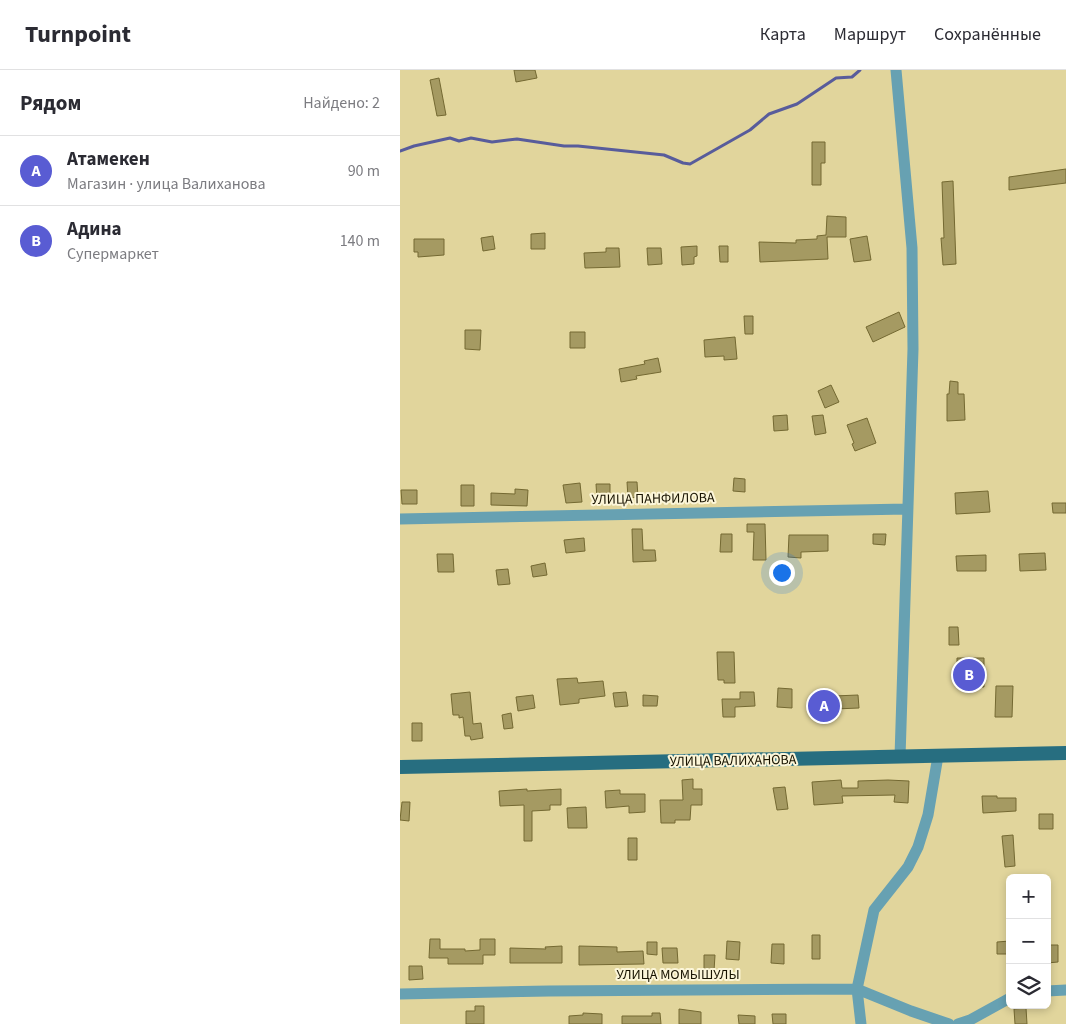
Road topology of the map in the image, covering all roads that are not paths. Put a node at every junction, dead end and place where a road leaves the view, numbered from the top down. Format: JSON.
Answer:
{"nodes":[{"id":1,"x":896,"y":70,"type":"edge"},
{"id":2,"x":907,"y":509,"type":"junction"},
{"id":3,"x":400,"y":519,"type":"edge"},
{"id":4,"x":1066,"y":753,"type":"edge"},
{"id":5,"x":938,"y":756,"type":"junction"},
{"id":6,"x":900,"y":757,"type":"junction"},
{"id":7,"x":400,"y":768,"type":"edge"},
{"id":8,"x":857,"y":989,"type":"junction"},
{"id":9,"x":1066,"y":990,"type":"edge"},
{"id":10,"x":1051,"y":991,"type":"edge"},
{"id":11,"x":400,"y":994,"type":"edge"},
{"id":12,"x":1006,"y":1000,"type":"edge"},
{"id":13,"x":861,"y":1024,"type":"edge"},
{"id":14,"x":950,"y":1024,"type":"edge"},
{"id":15,"x":958,"y":1024,"type":"edge"}],
"edges":[{"from":1,"to":2,"type":"street"},
{"from":2,"to":3,"type":"street","name":"УЛИЦА ПАНФИЛОВА"},
{"from":2,"to":6,"type":"street"},
{"from":4,"to":5,"type":"main road","name":"УЛИЦА ВАЛИХАНОВА"},
{"from":5,"to":6,"type":"main road","name":"УЛИЦА ВАЛИХАНОВА"},
{"from":5,"to":8,"type":"street"},
{"from":6,"to":7,"type":"main road","name":"УЛИЦА ВАЛИХАНОВА"},
{"from":8,"to":11,"type":"street","name":"УЛИЦА МОМЫШУЛЫ"},
{"from":8,"to":13,"type":"street"},
{"from":8,"to":14,"type":"street","name":"УЛИЦА МОМЫШУЛЫ"},
{"from":9,"to":10,"type":"street"},
{"from":12,"to":15,"type":"street"}]}
